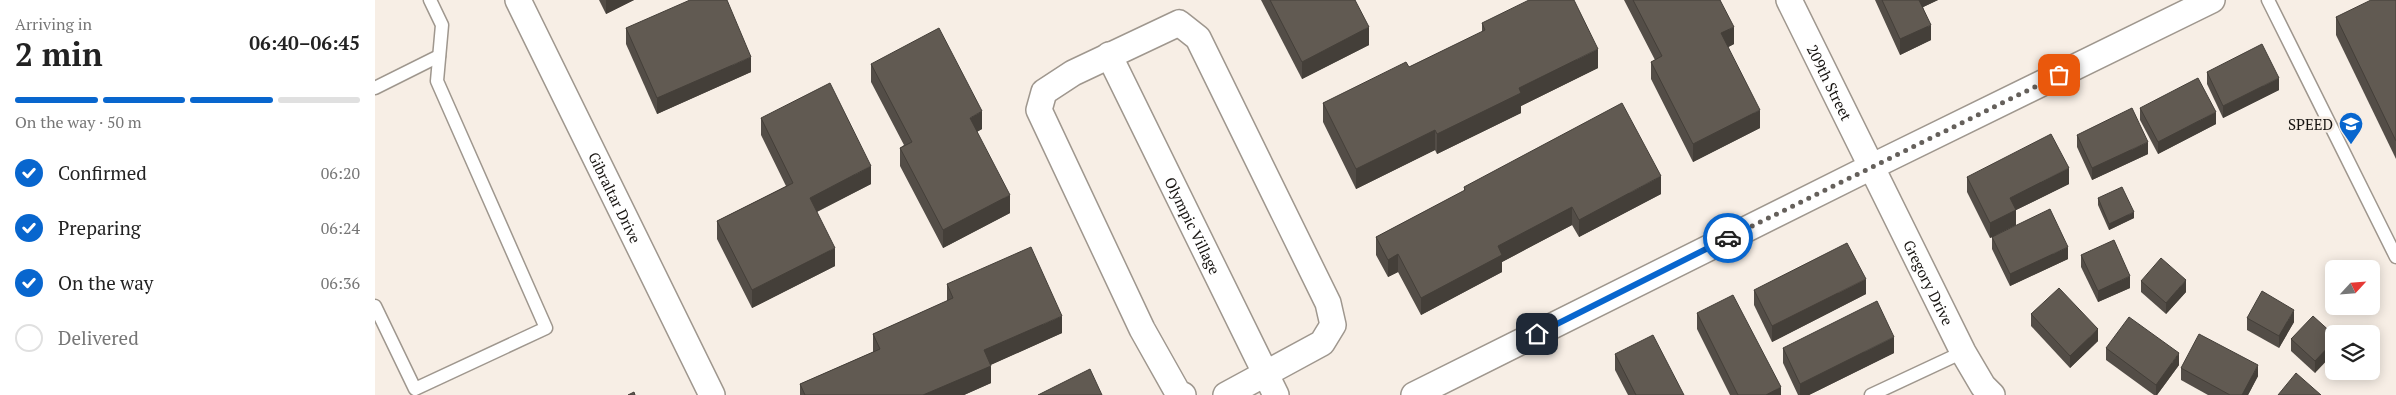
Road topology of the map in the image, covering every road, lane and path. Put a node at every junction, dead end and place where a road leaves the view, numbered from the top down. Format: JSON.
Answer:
{"nodes":[{"id":1,"x":430,"y":0,"type":"edge"},
{"id":2,"x":518,"y":0,"type":"edge"},
{"id":3,"x":1789,"y":0,"type":"edge"},
{"id":4,"x":2212,"y":0,"type":"edge"},
{"id":5,"x":2268,"y":0,"type":"edge"},
{"id":6,"x":1109,"y":55,"type":"junction"},
{"id":7,"x":439,"y":56,"type":"junction"},
{"id":8,"x":375,"y":88,"type":"edge"},
{"id":9,"x":1871,"y":167,"type":"junction"},
{"id":10,"x":2396,"y":257,"type":"edge"},
{"id":11,"x":375,"y":306,"type":"edge"},
{"id":12,"x":1963,"y":352,"type":"junction"},
{"id":13,"x":1271,"y":385,"type":"edge"},
{"id":14,"x":712,"y":395,"type":"edge"},
{"id":15,"x":1183,"y":395,"type":"edge"},
{"id":16,"x":1226,"y":395,"type":"edge"},
{"id":17,"x":1414,"y":395,"type":"edge"},
{"id":18,"x":1871,"y":395,"type":"edge"},
{"id":19,"x":1992,"y":395,"type":"edge"}],
"edges":[{"from":1,"to":7,"type":"lane"},
{"from":2,"to":14,"type":"street","name":"Gibraltar Drive"},
{"from":3,"to":9,"type":"street","name":"209th Street"},
{"from":4,"to":9,"type":"street"},
{"from":5,"to":10,"type":"lane"},
{"from":6,"to":13,"type":"street","name":"Olympic Village"},
{"from":6,"to":13,"type":"street"},
{"from":6,"to":15,"type":"street"},
{"from":7,"to":8,"type":"lane"},
{"from":7,"to":11,"type":"lane"},
{"from":9,"to":12,"type":"street","name":"Gregory Drive"},
{"from":9,"to":17,"type":"street"},
{"from":12,"to":18,"type":"lane"},
{"from":12,"to":19,"type":"street","name":"Gregory Drive"},
{"from":13,"to":16,"type":"street"}]}
